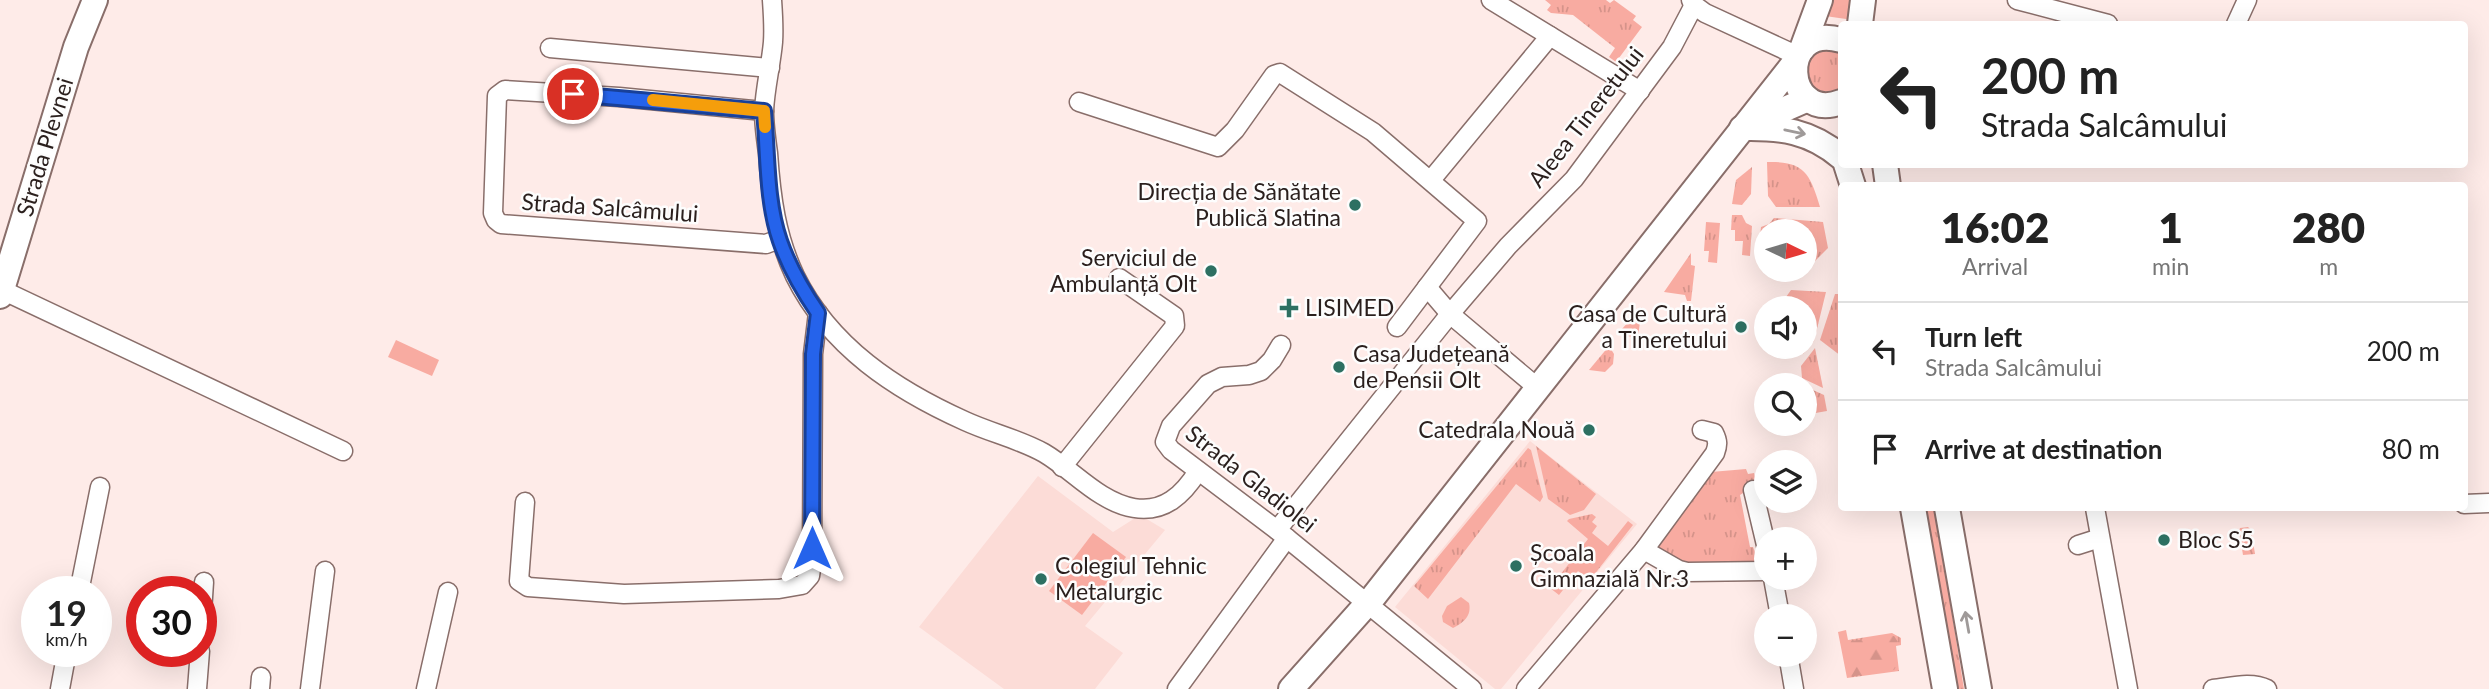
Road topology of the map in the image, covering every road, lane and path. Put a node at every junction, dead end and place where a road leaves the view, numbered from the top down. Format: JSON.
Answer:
{"nodes":[{"id":1,"x":95,"y":0,"type":"edge"},
{"id":2,"x":772,"y":0,"type":"edge"},
{"id":3,"x":1491,"y":0,"type":"edge"},
{"id":4,"x":1820,"y":0,"type":"edge"},
{"id":5,"x":1863,"y":0,"type":"edge"},
{"id":6,"x":2017,"y":0,"type":"edge"},
{"id":7,"x":2247,"y":0,"type":"edge"},
{"id":8,"x":1693,"y":2,"type":"edge"},
{"id":9,"x":1860,"y":21,"type":"edge"},
{"id":10,"x":2097,"y":21,"type":"edge"},
{"id":11,"x":2237,"y":21,"type":"edge"},
{"id":12,"x":1550,"y":36,"type":"junction"},
{"id":13,"x":1838,"y":39,"type":"edge"},
{"id":14,"x":550,"y":48,"type":"dead end"},
{"id":15,"x":1798,"y":56,"type":"junction"},
{"id":16,"x":770,"y":68,"type":"junction"},
{"id":17,"x":1640,"y":91,"type":"junction"},
{"id":18,"x":1810,"y":100,"type":"junction"},
{"id":19,"x":1079,"y":102,"type":"dead end"},
{"id":20,"x":1838,"y":103,"type":"edge"},
{"id":21,"x":764,"y":111,"type":"junction"},
{"id":22,"x":1742,"y":128,"type":"junction"},
{"id":23,"x":1838,"y":151,"type":"edge"},
{"id":24,"x":1838,"y":154,"type":"edge"},
{"id":25,"x":1431,"y":180,"type":"junction"},
{"id":26,"x":779,"y":239,"type":"junction"},
{"id":27,"x":1119,"y":278,"type":"dead end"},
{"id":28,"x":1427,"y":287,"type":"junction"},
{"id":29,"x":1,"y":293,"type":"edge"},
{"id":30,"x":818,"y":313,"type":"junction"},
{"id":31,"x":1450,"y":314,"type":"junction"},
{"id":32,"x":1396,"y":327,"type":"dead end"},
{"id":33,"x":1281,"y":345,"type":"dead end"},
{"id":34,"x":1539,"y":389,"type":"junction"},
{"id":35,"x":1702,"y":430,"type":"dead end"},
{"id":36,"x":343,"y":451,"type":"dead end"},
{"id":37,"x":1062,"y":467,"type":"junction"},
{"id":38,"x":1198,"y":471,"type":"junction"},
{"id":39,"x":100,"y":487,"type":"dead end"},
{"id":40,"x":1753,"y":490,"type":"dead end"},
{"id":41,"x":525,"y":502,"type":"dead end"},
{"id":42,"x":2489,"y":503,"type":"edge"},
{"id":43,"x":2468,"y":504,"type":"edge"},
{"id":44,"x":1914,"y":511,"type":"edge"},
{"id":45,"x":1948,"y":511,"type":"edge"},
{"id":46,"x":2096,"y":511,"type":"edge"},
{"id":47,"x":1762,"y":527,"type":"edge"},
{"id":48,"x":1282,"y":534,"type":"junction"},
{"id":49,"x":2100,"y":538,"type":"junction"},
{"id":50,"x":2078,"y":545,"type":"dead end"},
{"id":51,"x":1644,"y":550,"type":"junction"},
{"id":52,"x":325,"y":571,"type":"dead end"},
{"id":53,"x":1754,"y":572,"type":"edge"},
{"id":54,"x":82,"y":576,"type":"edge"},
{"id":55,"x":448,"y":592,"type":"dead end"},
{"id":56,"x":1368,"y":604,"type":"junction"},
{"id":57,"x":64,"y":667,"type":"edge"},
{"id":58,"x":199,"y":667,"type":"edge"},
{"id":59,"x":1790,"y":667,"type":"edge"},
{"id":60,"x":60,"y":689,"type":"edge"},
{"id":61,"x":197,"y":689,"type":"edge"},
{"id":62,"x":310,"y":689,"type":"edge"},
{"id":63,"x":426,"y":689,"type":"edge"},
{"id":64,"x":1177,"y":689,"type":"edge"},
{"id":65,"x":1291,"y":689,"type":"edge"},
{"id":66,"x":1472,"y":689,"type":"edge"},
{"id":67,"x":1526,"y":689,"type":"edge"},
{"id":68,"x":1794,"y":689,"type":"edge"},
{"id":69,"x":1945,"y":689,"type":"edge"},
{"id":70,"x":1979,"y":689,"type":"edge"},
{"id":71,"x":2128,"y":689,"type":"edge"},
{"id":72,"x":2213,"y":689,"type":"edge"},
{"id":73,"x":2267,"y":689,"type":"edge"}],
"edges":[{"from":1,"to":29,"type":"main road","name":"Strada Plevnei"},
{"from":2,"to":16,"type":"street"},
{"from":3,"to":12,"type":"street"},
{"from":4,"to":15,"type":"main road"},
{"from":5,"to":9,"type":"main road"},
{"from":6,"to":10,"type":"street"},
{"from":7,"to":11,"type":"street"},
{"from":8,"to":15,"type":"street","name":"Aleea Tineretului"},
{"from":8,"to":17,"type":"street","name":"Aleea Tineretului"},
{"from":12,"to":17,"type":"street"},
{"from":12,"to":25,"type":"street"},
{"from":13,"to":15,"type":"main road"},
{"from":14,"to":16,"type":"street"},
{"from":15,"to":18,"type":"main road"},
{"from":15,"to":22,"type":"main road"},
{"from":16,"to":21,"type":"street"},
{"from":17,"to":31,"type":"street","name":"Aleea Tineretului"},
{"from":18,"to":20,"type":"main road"},
{"from":18,"to":22,"type":"main road"},
{"from":18,"to":23,"type":"main road"},
{"from":19,"to":25,"type":"street"},
{"from":21,"to":26,"type":"street"},
{"from":21,"to":26,"type":"street","name":"Strada Salcâmului"},
{"from":22,"to":24,"type":"main road","one_way":true},
{"from":22,"to":34,"type":"main road"},
{"from":25,"to":28,"type":"street"},
{"from":26,"to":30,"type":"street"},
{"from":27,"to":37,"type":"street"},
{"from":28,"to":31,"type":"street"},
{"from":28,"to":32,"type":"street"},
{"from":29,"to":36,"type":"street"},
{"from":30,"to":37,"type":"street"},
{"from":30,"to":41,"type":"street"},
{"from":31,"to":34,"type":"street"},
{"from":31,"to":48,"type":"street","name":"Aleea Tineretului"},
{"from":33,"to":38,"type":"street","name":"Strada Gladiolei"},
{"from":34,"to":56,"type":"main road"},
{"from":35,"to":51,"type":"street"},
{"from":37,"to":38,"type":"street"},
{"from":38,"to":48,"type":"street","name":"Strada Gladiolei"},
{"from":39,"to":54,"type":"street"},
{"from":40,"to":47,"type":"street"},
{"from":42,"to":43,"type":"street"},
{"from":44,"to":69,"type":"main road"},
{"from":70,"to":45,"type":"main road","one_way":true},
{"from":46,"to":49,"type":"street"},
{"from":48,"to":56,"type":"street","name":"Strada Gladiolei"},
{"from":48,"to":64,"type":"street","name":"Aleea Tineretului"},
{"from":49,"to":50,"type":"street"},
{"from":49,"to":71,"type":"street"},
{"from":51,"to":53,"type":"street"},
{"from":51,"to":67,"type":"street"},
{"from":52,"to":62,"type":"street"},
{"from":55,"to":63,"type":"street"},
{"from":56,"to":65,"type":"main road"},
{"from":56,"to":66,"type":"street","name":"Strada Gladiolei"},
{"from":57,"to":60,"type":"street"},
{"from":58,"to":61,"type":"street"},
{"from":59,"to":68,"type":"street"},
{"from":72,"to":73,"type":"street"}]}
